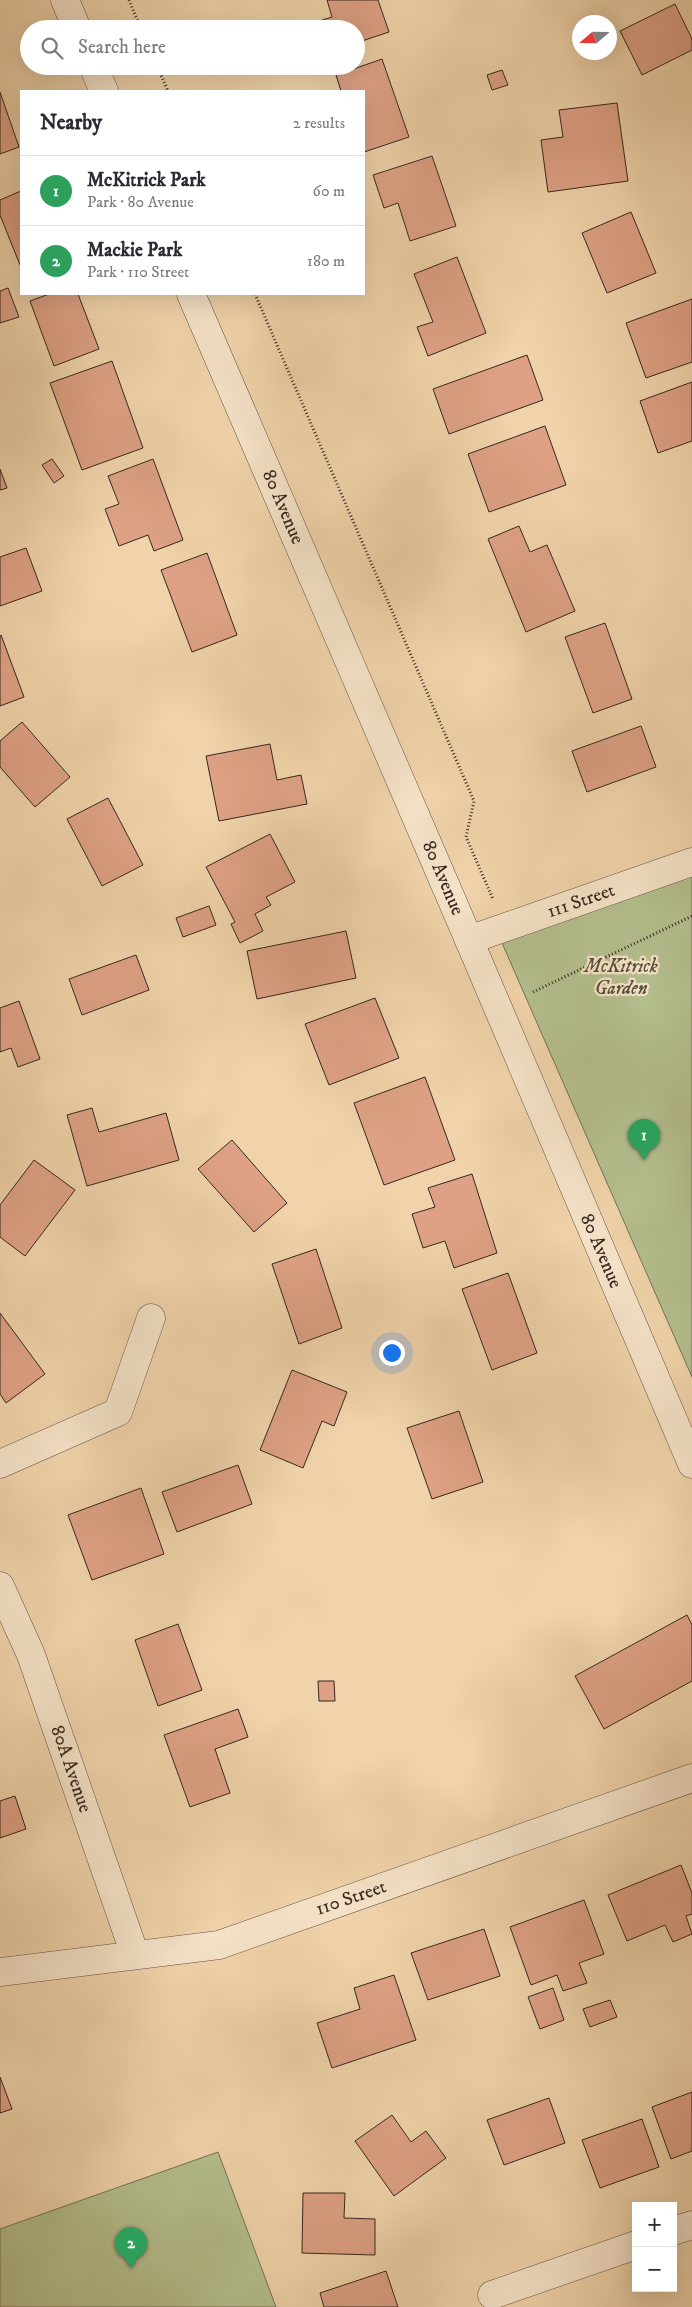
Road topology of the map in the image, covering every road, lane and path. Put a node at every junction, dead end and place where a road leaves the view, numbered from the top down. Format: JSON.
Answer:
{"nodes":[{"id":1,"x":65,"y":0,"type":"edge"},
{"id":2,"x":129,"y":0,"type":"edge"},
{"id":3,"x":73,"y":20,"type":"edge"},
{"id":4,"x":137,"y":20,"type":"edge"},
{"id":5,"x":97,"y":75,"type":"edge"},
{"id":6,"x":161,"y":75,"type":"edge"},
{"id":7,"x":104,"y":90,"type":"edge"},
{"id":8,"x":168,"y":90,"type":"edge"},
{"id":9,"x":191,"y":295,"type":"edge"},
{"id":10,"x":255,"y":295,"type":"edge"},
{"id":11,"x":692,"y":862,"type":"edge"},
{"id":12,"x":491,"y":897,"type":"dead end"},
{"id":13,"x":692,"y":916,"type":"edge"},
{"id":14,"x":469,"y":940,"type":"junction"},
{"id":15,"x":533,"y":992,"type":"dead end"},
{"id":16,"x":152,"y":1318,"type":"dead end"},
{"id":17,"x":0,"y":1464,"type":"edge"},
{"id":18,"x":692,"y":1464,"type":"edge"},
{"id":19,"x":0,"y":1586,"type":"edge"},
{"id":20,"x":692,"y":1778,"type":"edge"},
{"id":21,"x":135,"y":1955,"type":"junction"},
{"id":22,"x":0,"y":1972,"type":"edge"},
{"id":23,"x":692,"y":2225,"type":"edge"},
{"id":24,"x":677,"y":2231,"type":"edge"},
{"id":25,"x":632,"y":2246,"type":"edge"},
{"id":26,"x":492,"y":2295,"type":"dead end"}],
"edges":[{"from":1,"to":3,"type":"street"},
{"from":2,"to":4,"type":"path"},
{"from":5,"to":7,"type":"street"},
{"from":6,"to":8,"type":"path"},
{"from":9,"to":14,"type":"street","name":"80 Avenue"},
{"from":10,"to":12,"type":"path"},
{"from":11,"to":14,"type":"street","name":"111 Street"},
{"from":13,"to":15,"type":"path"},
{"from":14,"to":18,"type":"street","name":"80 Avenue"},
{"from":16,"to":17,"type":"street"},
{"from":19,"to":21,"type":"street","name":"80A Avenue"},
{"from":20,"to":21,"type":"street","name":"110 Street"},
{"from":21,"to":22,"type":"street","name":"110 Street"},
{"from":23,"to":24,"type":"street"},
{"from":25,"to":26,"type":"street"}]}
